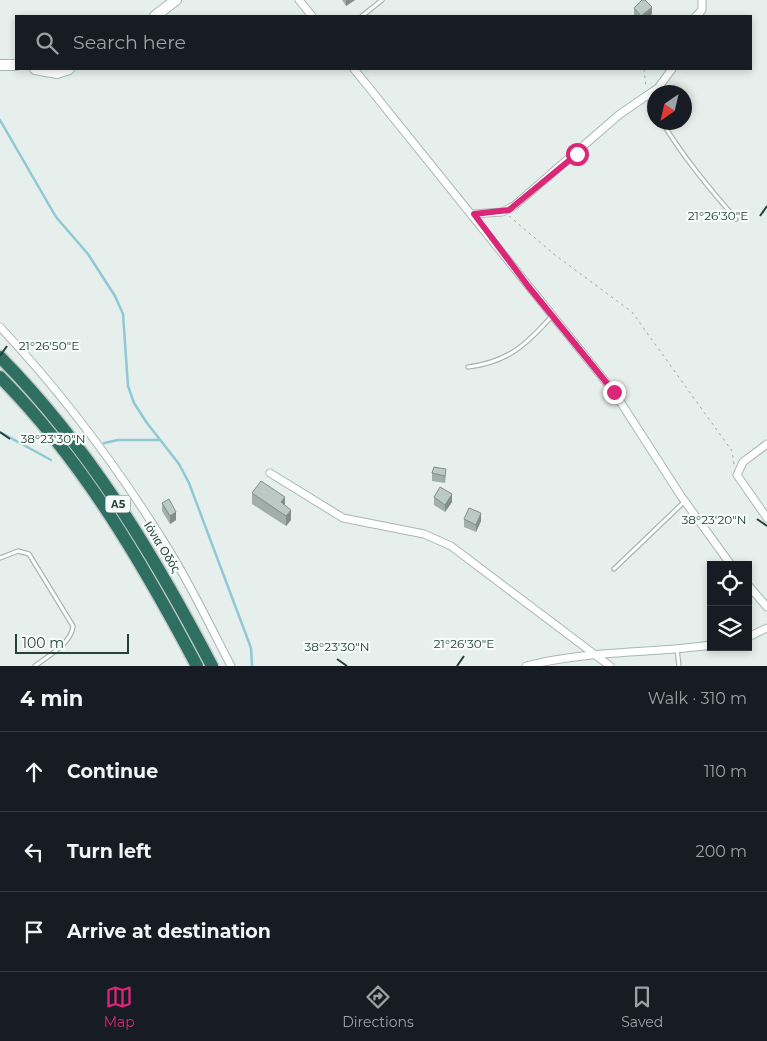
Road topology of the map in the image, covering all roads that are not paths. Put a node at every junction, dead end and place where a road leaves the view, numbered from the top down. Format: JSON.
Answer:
{"nodes":[{"id":1,"x":176,"y":0,"type":"edge"},
{"id":2,"x":299,"y":0,"type":"edge"},
{"id":3,"x":382,"y":0,"type":"edge"},
{"id":4,"x":702,"y":0,"type":"edge"},
{"id":5,"x":156,"y":15,"type":"edge"},
{"id":6,"x":311,"y":15,"type":"edge"},
{"id":7,"x":363,"y":15,"type":"edge"},
{"id":8,"x":697,"y":15,"type":"edge"},
{"id":9,"x":0,"y":65,"type":"edge"},
{"id":10,"x":15,"y":65,"type":"edge"},
{"id":11,"x":40,"y":70,"type":"edge"},
{"id":12,"x":66,"y":70,"type":"edge"},
{"id":13,"x":355,"y":70,"type":"edge"},
{"id":14,"x":671,"y":70,"type":"edge"},
{"id":15,"x":660,"y":85,"type":"edge"},
{"id":16,"x":647,"y":97,"type":"edge"},
{"id":17,"x":667,"y":130,"type":"edge"},
{"id":18,"x":474,"y":214,"type":"junction"},
{"id":19,"x":736,"y":219,"type":"dead end"},
{"id":20,"x":552,"y":316,"type":"junction"},
{"id":21,"x":0,"y":327,"type":"edge"},
{"id":22,"x":0,"y":357,"type":"edge"},
{"id":23,"x":468,"y":367,"type":"dead end"},
{"id":24,"x":0,"y":376,"type":"edge"},
{"id":25,"x":767,"y":444,"type":"edge"},
{"id":26,"x":270,"y":473,"type":"dead end"},
{"id":27,"x":684,"y":501,"type":"junction"},
{"id":28,"x":767,"y":518,"type":"edge"},
{"id":29,"x":0,"y":558,"type":"edge"},
{"id":30,"x":728,"y":561,"type":"edge"},
{"id":31,"x":614,"y":569,"type":"dead end"},
{"id":32,"x":752,"y":590,"type":"edge"},
{"id":33,"x":767,"y":607,"type":"edge"},
{"id":34,"x":767,"y":628,"type":"edge"},
{"id":35,"x":752,"y":635,"type":"edge"},
{"id":36,"x":707,"y":645,"type":"edge"},
{"id":37,"x":677,"y":649,"type":"junction"},
{"id":38,"x":594,"y":653,"type":"junction"},
{"id":39,"x":35,"y":666,"type":"edge"},
{"id":40,"x":197,"y":666,"type":"edge"},
{"id":41,"x":212,"y":666,"type":"edge"},
{"id":42,"x":231,"y":666,"type":"edge"},
{"id":43,"x":526,"y":666,"type":"edge"},
{"id":44,"x":610,"y":666,"type":"edge"},
{"id":45,"x":679,"y":666,"type":"edge"}],
"edges":[{"from":1,"to":5,"type":"street"},
{"from":2,"to":6,"type":"street"},
{"from":3,"to":7,"type":"lane"},
{"from":4,"to":8,"type":"street"},
{"from":9,"to":10,"type":"street"},
{"from":11,"to":12,"type":"street"},
{"from":13,"to":18,"type":"street"},
{"from":14,"to":15,"type":"street"},
{"from":16,"to":18,"type":"street"},
{"from":17,"to":19,"type":"lane"},
{"from":18,"to":20,"type":"street"},
{"from":20,"to":23,"type":"lane"},
{"from":20,"to":27,"type":"street"},
{"from":21,"to":42,"type":"street"},
{"from":22,"to":41,"type":"highway","name":"Ιόνια Οδός","number":"Α5"},
{"from":24,"to":40,"type":"highway","number":"Α5"},
{"from":25,"to":28,"type":"street"},
{"from":26,"to":38,"type":"street"},
{"from":27,"to":30,"type":"street"},
{"from":27,"to":31,"type":"lane"},
{"from":29,"to":39,"type":"lane"},
{"from":32,"to":33,"type":"street"},
{"from":34,"to":35,"type":"street"},
{"from":36,"to":37,"type":"street"},
{"from":37,"to":38,"type":"street"},
{"from":37,"to":45,"type":"lane"},
{"from":38,"to":43,"type":"street"},
{"from":38,"to":44,"type":"street"}]}
